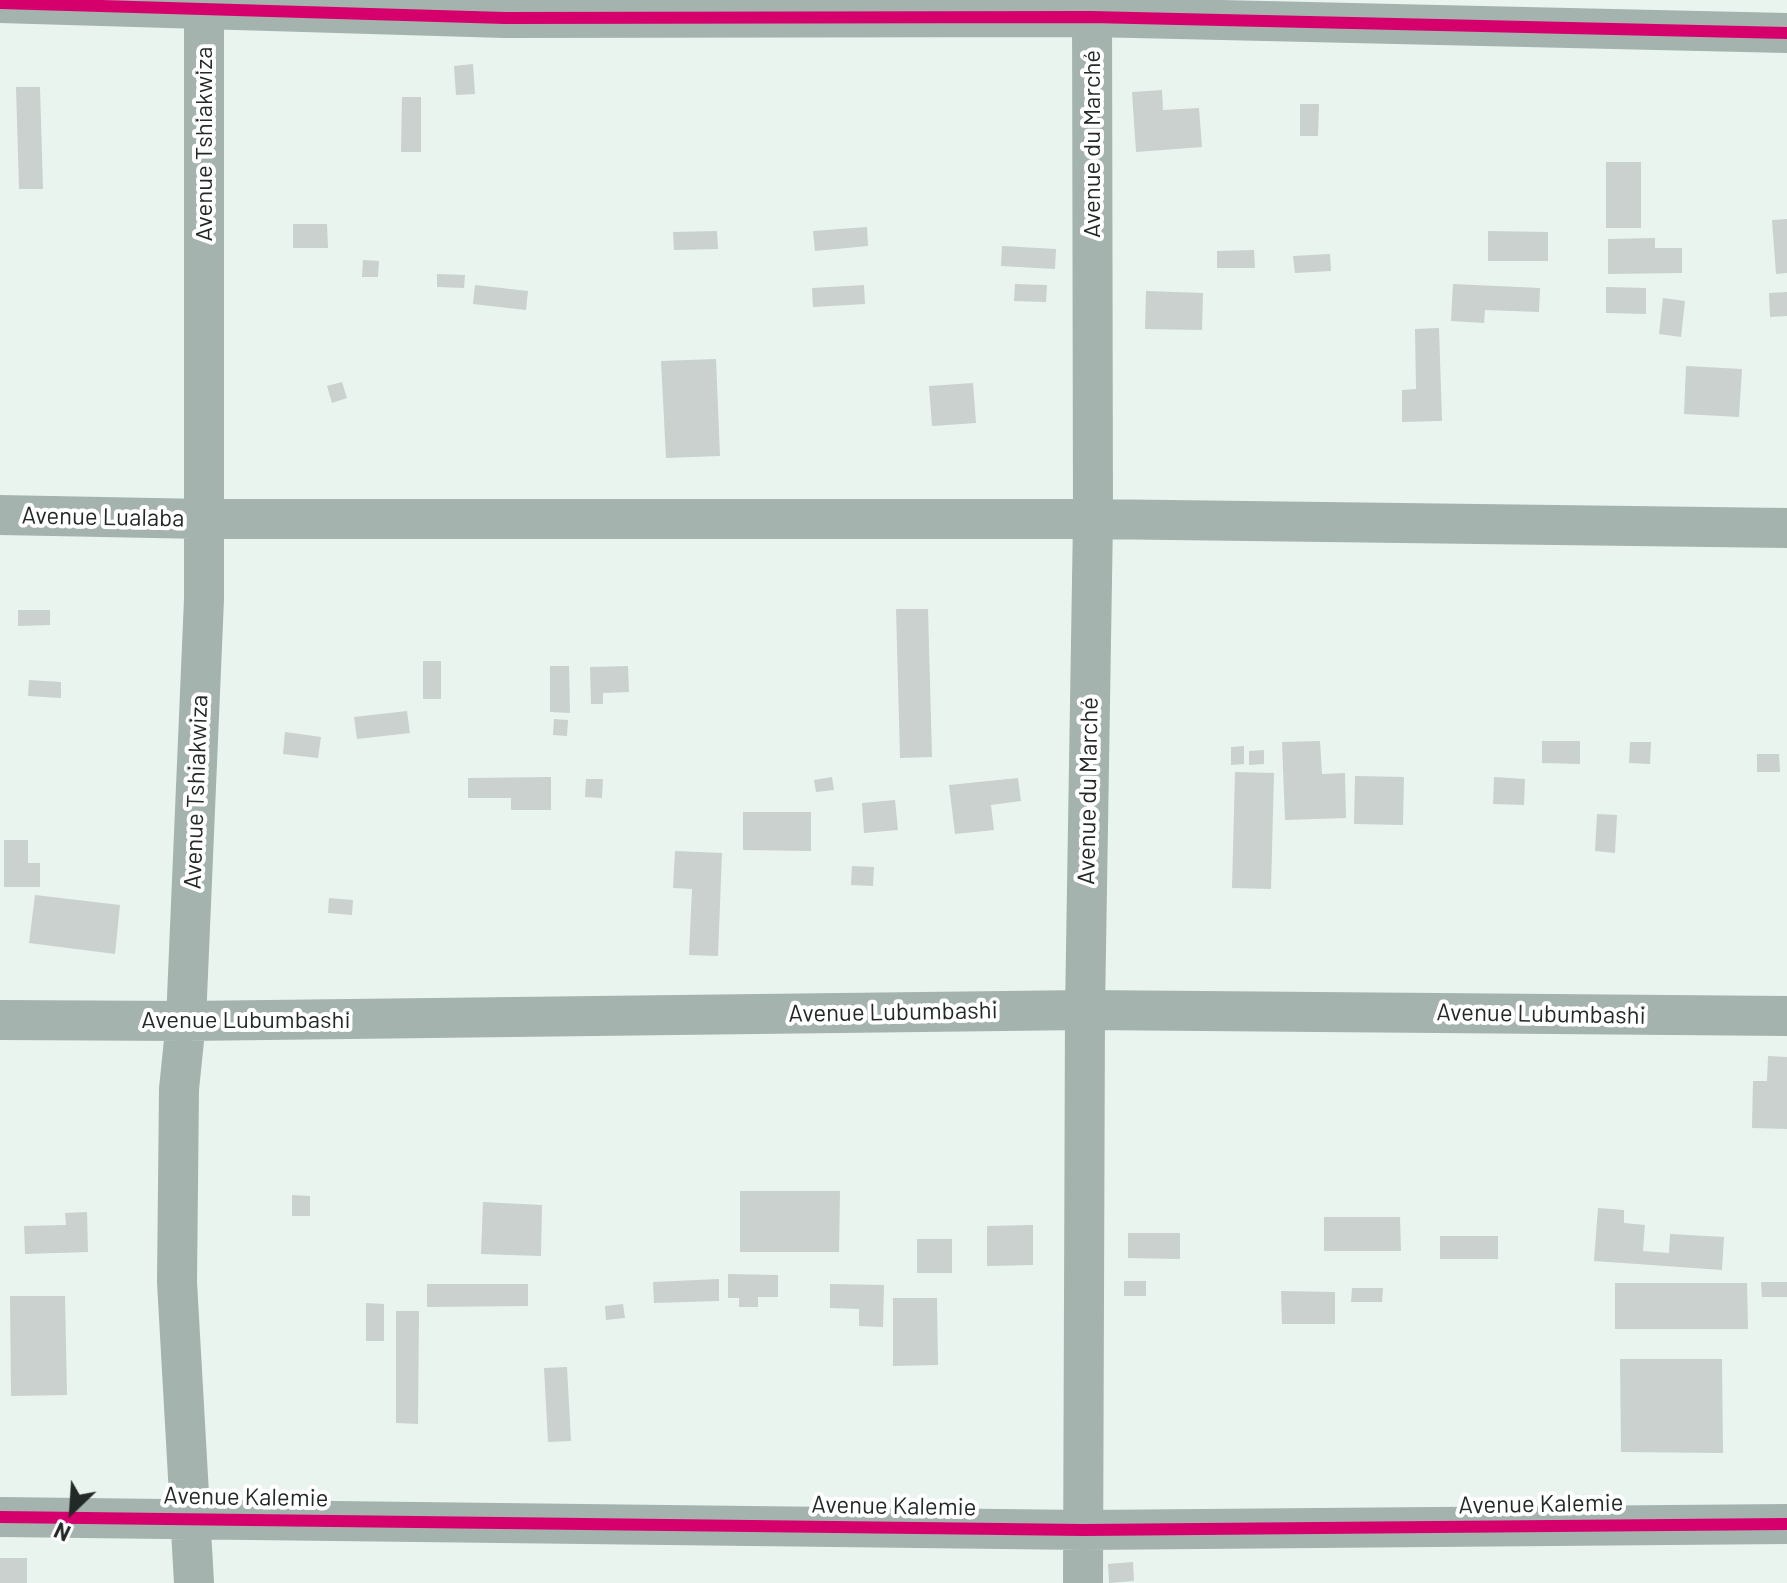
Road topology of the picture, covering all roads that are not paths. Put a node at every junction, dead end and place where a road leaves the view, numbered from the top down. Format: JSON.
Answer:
{"nodes":[{"id":1,"x":0,"y":3,"type":"edge"},
{"id":2,"x":204,"y":4,"type":"edge"},
{"id":3,"x":1092,"y":9,"type":"edge"},
{"id":4,"x":1787,"y":33,"type":"edge"},
{"id":5,"x":0,"y":515,"type":"edge"},
{"id":6,"x":205,"y":519,"type":"junction"},
{"id":7,"x":1093,"y":519,"type":"junction"},
{"id":8,"x":1787,"y":528,"type":"edge"},
{"id":9,"x":1085,"y":1010,"type":"junction"},
{"id":10,"x":1787,"y":1016,"type":"edge"},
{"id":11,"x":0,"y":1020,"type":"edge"},
{"id":12,"x":186,"y":1021,"type":"junction"},
{"id":13,"x":0,"y":1517,"type":"edge"},
{"id":14,"x":191,"y":1519,"type":"junction"},
{"id":15,"x":1787,"y":1524,"type":"edge"},
{"id":16,"x":1084,"y":1530,"type":"junction"},
{"id":17,"x":194,"y":1583,"type":"edge"},
{"id":18,"x":1083,"y":1583,"type":"edge"}],
"edges":[{"from":1,"to":2,"type":"street"},
{"from":2,"to":3,"type":"street"},
{"from":2,"to":6,"type":"street","name":"Avenue Tshiakwiza"},
{"from":3,"to":4,"type":"street"},
{"from":3,"to":7,"type":"street","name":"Avenue du Marché"},
{"from":5,"to":6,"type":"street","name":"Avenue Lualaba"},
{"from":6,"to":7,"type":"street","name":"Avenue Lualaba"},
{"from":6,"to":12,"type":"street","name":"Avenue Tshiakwiza"},
{"from":7,"to":8,"type":"street","name":"Avenue Lualaba"},
{"from":7,"to":9,"type":"street","name":"Avenue du Marché"},
{"from":9,"to":10,"type":"street","name":"Avenue Lubumbashi"},
{"from":9,"to":12,"type":"street","name":"Avenue Lubumbashi"},
{"from":9,"to":16,"type":"street","name":"Avenue du Marché"},
{"from":11,"to":12,"type":"street","name":"Avenue Lubumbashi"},
{"from":12,"to":14,"type":"street","name":"Avenue Tshiakwiza"},
{"from":13,"to":14,"type":"street","name":"Avenue Kalemie"},
{"from":14,"to":16,"type":"street","name":"Avenue Kalemie"},
{"from":14,"to":17,"type":"street","name":"Avenue Tshiakwiza"},
{"from":15,"to":16,"type":"street","name":"Avenue Kalemie"},
{"from":16,"to":18,"type":"street","name":"Avenue du Marché"}]}
